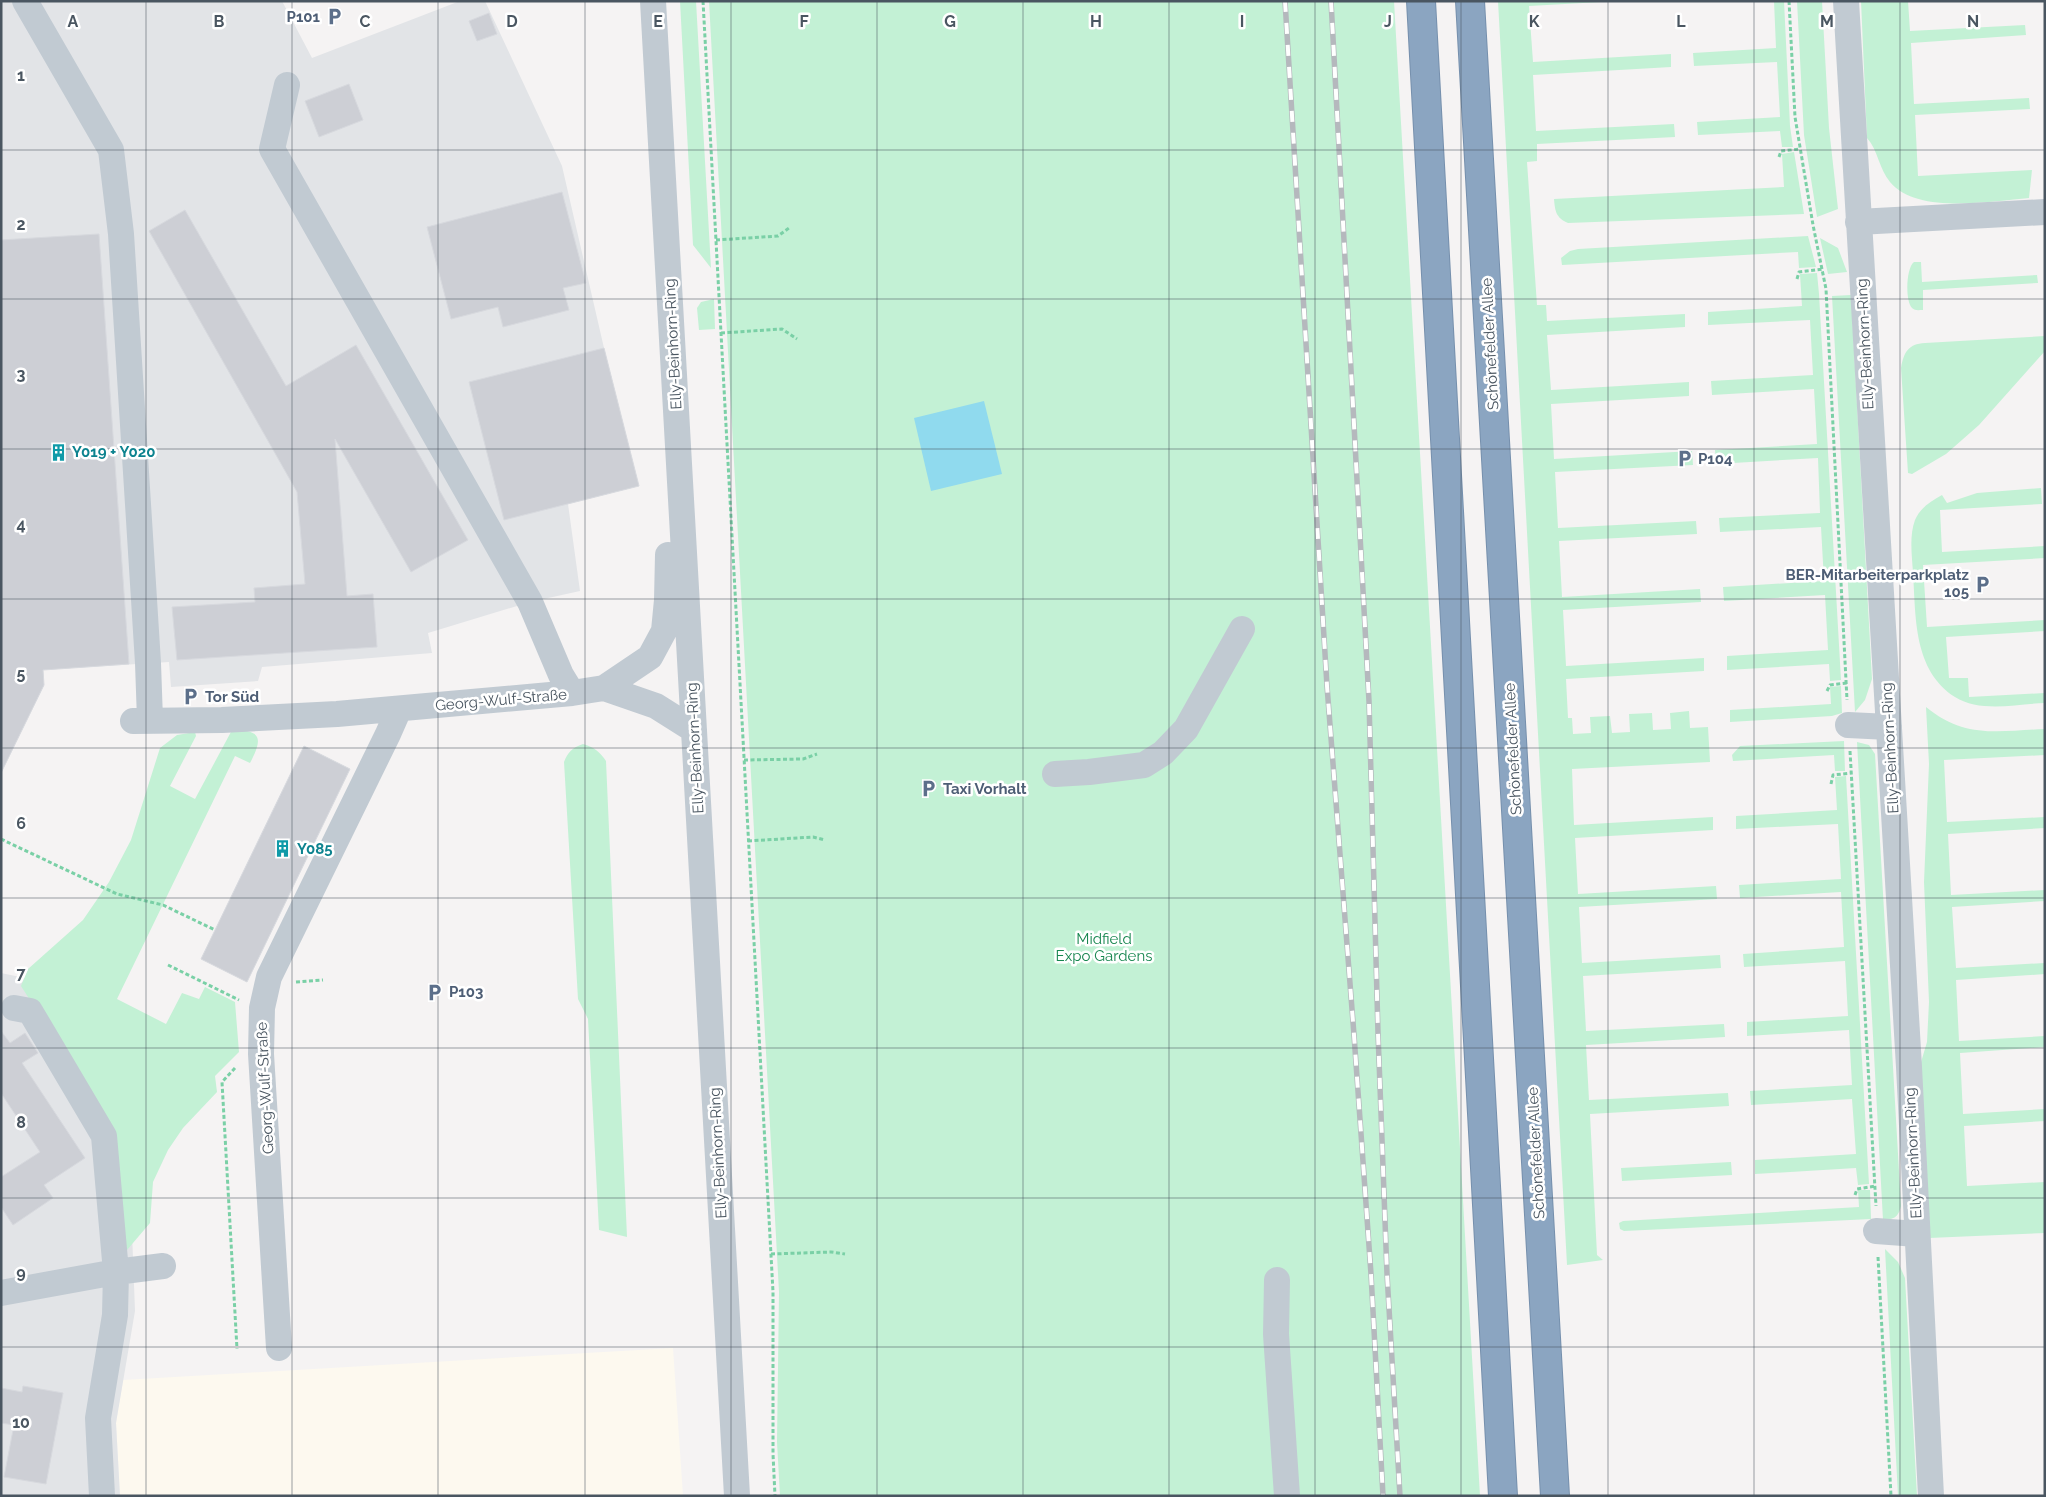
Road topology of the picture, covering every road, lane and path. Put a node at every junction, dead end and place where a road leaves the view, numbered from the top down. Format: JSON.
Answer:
{"nodes":[{"id":1,"x":25,"y":1,"type":"edge"},
{"id":2,"x":653,"y":1,"type":"edge"},
{"id":3,"x":703,"y":1,"type":"edge"},
{"id":4,"x":1421,"y":1,"type":"edge"},
{"id":5,"x":1470,"y":1,"type":"edge"},
{"id":6,"x":1789,"y":1,"type":"edge"},
{"id":7,"x":1846,"y":1,"type":"edge"},
{"id":8,"x":287,"y":86,"type":"dead end"},
{"id":9,"x":1800,"y":149,"type":"junction"},
{"id":10,"x":1779,"y":157,"type":"dead end"},
{"id":11,"x":2045,"y":212,"type":"edge"},
{"id":12,"x":1858,"y":222,"type":"junction"},
{"id":13,"x":789,"y":228,"type":"dead end"},
{"id":14,"x":716,"y":240,"type":"junction"},
{"id":15,"x":1822,"y":269,"type":"junction"},
{"id":16,"x":1797,"y":279,"type":"dead end"},
{"id":17,"x":721,"y":334,"type":"junction"},
{"id":18,"x":797,"y":339,"type":"dead end"},
{"id":19,"x":682,"y":526,"type":"junction"},
{"id":20,"x":1242,"y":629,"type":"dead end"},
{"id":21,"x":1847,"y":683,"type":"junction"},
{"id":22,"x":604,"y":688,"type":"junction"},
{"id":23,"x":1827,"y":691,"type":"dead end"},
{"id":24,"x":572,"y":693,"type":"junction"},
{"id":25,"x":399,"y":709,"type":"junction"},
{"id":26,"x":1848,"y":725,"type":"junction"},
{"id":27,"x":1889,"y":727,"type":"junction"},
{"id":28,"x":694,"y":730,"type":"junction"},
{"id":29,"x":817,"y":754,"type":"dead end"},
{"id":30,"x":744,"y":760,"type":"junction"},
{"id":31,"x":1852,"y":773,"type":"junction"},
{"id":32,"x":1055,"y":774,"type":"dead end"},
{"id":33,"x":1831,"y":784,"type":"dead end"},
{"id":34,"x":1,"y":838,"type":"edge"},
{"id":35,"x":748,"y":840,"type":"junction"},
{"id":36,"x":825,"y":840,"type":"dead end"},
{"id":37,"x":215,"y":930,"type":"dead end"},
{"id":38,"x":168,"y":965,"type":"dead end"},
{"id":39,"x":323,"y":980,"type":"dead end"},
{"id":40,"x":292,"y":982,"type":"dead end"},
{"id":41,"x":241,"y":1001,"type":"dead end"},
{"id":42,"x":14,"y":1008,"type":"dead end"},
{"id":43,"x":239,"y":1063,"type":"dead end"},
{"id":44,"x":1876,"y":1186,"type":"junction"},
{"id":45,"x":1855,"y":1195,"type":"dead end"},
{"id":46,"x":1876,"y":1231,"type":"junction"},
{"id":47,"x":1917,"y":1234,"type":"junction"},
{"id":48,"x":771,"y":1254,"type":"junction"},
{"id":49,"x":845,"y":1254,"type":"dead end"},
{"id":50,"x":163,"y":1266,"type":"dead end"},
{"id":51,"x":116,"y":1272,"type":"junction"},
{"id":52,"x":1277,"y":1280,"type":"dead end"},
{"id":53,"x":1,"y":1293,"type":"edge"},
{"id":54,"x":279,"y":1348,"type":"dead end"},
{"id":55,"x":237,"y":1349,"type":"dead end"},
{"id":56,"x":102,"y":1496,"type":"edge"},
{"id":57,"x":737,"y":1496,"type":"edge"},
{"id":58,"x":776,"y":1496,"type":"edge"},
{"id":59,"x":1287,"y":1496,"type":"edge"},
{"id":60,"x":1503,"y":1496,"type":"edge"},
{"id":61,"x":1556,"y":1496,"type":"edge"},
{"id":62,"x":1891,"y":1496,"type":"edge"},
{"id":63,"x":1932,"y":1496,"type":"edge"}],
"edges":[{"from":1,"to":25,"type":"street","name":"Georg-Wulf-Straße"},
{"from":2,"to":19,"type":"street","name":"Elly-Beinhorn-Ring"},
{"from":3,"to":14,"type":"path"},
{"from":4,"to":60,"type":"highway"},
{"from":5,"to":61,"type":"highway","name":"Schönefelder Allee"},
{"from":6,"to":9,"type":"path"},
{"from":7,"to":12,"type":"street","name":"Elly-Beinhorn-Ring"},
{"from":8,"to":24,"type":"street"},
{"from":9,"to":10,"type":"path"},
{"from":9,"to":15,"type":"path"},
{"from":11,"to":12,"type":"street"},
{"from":12,"to":27,"type":"street","name":"Elly-Beinhorn-Ring"},
{"from":13,"to":14,"type":"path"},
{"from":14,"to":17,"type":"path"},
{"from":15,"to":16,"type":"path"},
{"from":15,"to":21,"type":"path"},
{"from":17,"to":18,"type":"path"},
{"from":17,"to":30,"type":"path"},
{"from":19,"to":22,"type":"street"},
{"from":19,"to":28,"type":"street","name":"Elly-Beinhorn-Ring"},
{"from":20,"to":32,"type":"street"},
{"from":21,"to":23,"type":"path"},
{"from":21,"to":26,"type":"path"},
{"from":22,"to":24,"type":"street","name":"Georg-Wulf-Straße"},
{"from":22,"to":28,"type":"street"},
{"from":24,"to":25,"type":"street","name":"Georg-Wulf-Straße"},
{"from":25,"to":54,"type":"street","name":"Georg-Wulf-Straße"},
{"from":26,"to":27,"type":"street"},
{"from":26,"to":31,"type":"path"},
{"from":27,"to":47,"type":"street","name":"Elly-Beinhorn-Ring"},
{"from":28,"to":57,"type":"street","name":"Elly-Beinhorn-Ring"},
{"from":29,"to":30,"type":"path"},
{"from":30,"to":35,"type":"path"},
{"from":31,"to":33,"type":"path"},
{"from":31,"to":44,"type":"path"},
{"from":34,"to":37,"type":"path"},
{"from":35,"to":36,"type":"path"},
{"from":35,"to":48,"type":"path"},
{"from":38,"to":41,"type":"path"},
{"from":39,"to":40,"type":"path"},
{"from":42,"to":51,"type":"street"},
{"from":43,"to":55,"type":"path"},
{"from":44,"to":45,"type":"path"},
{"from":44,"to":46,"type":"path"},
{"from":46,"to":47,"type":"street"},
{"from":46,"to":62,"type":"path"},
{"from":47,"to":63,"type":"street","name":"Elly-Beinhorn-Ring"},
{"from":48,"to":49,"type":"path"},
{"from":48,"to":58,"type":"path"},
{"from":50,"to":51,"type":"street"},
{"from":51,"to":53,"type":"street"},
{"from":51,"to":56,"type":"street"},
{"from":52,"to":59,"type":"street"}]}
